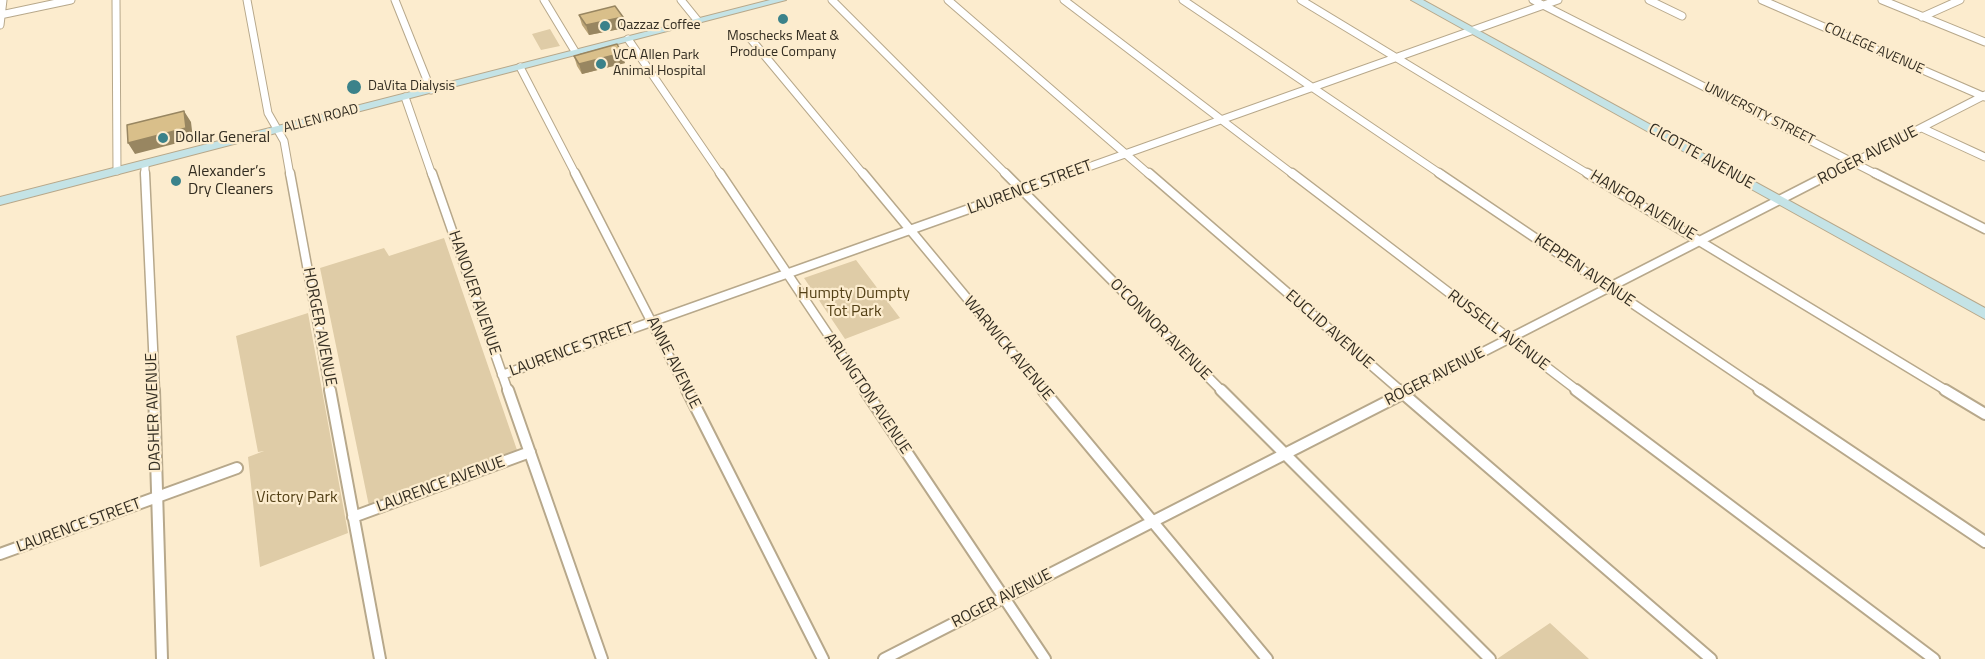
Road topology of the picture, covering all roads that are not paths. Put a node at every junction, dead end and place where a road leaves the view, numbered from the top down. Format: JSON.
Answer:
{"nodes":[{"id":1,"x":3,"y":0,"type":"edge"},
{"id":2,"x":71,"y":0,"type":"edge"},
{"id":3,"x":116,"y":0,"type":"edge"},
{"id":4,"x":247,"y":0,"type":"edge"},
{"id":5,"x":395,"y":0,"type":"edge"},
{"id":6,"x":544,"y":0,"type":"edge"},
{"id":7,"x":681,"y":0,"type":"edge"},
{"id":8,"x":781,"y":0,"type":"edge"},
{"id":9,"x":832,"y":0,"type":"edge"},
{"id":10,"x":948,"y":0,"type":"edge"},
{"id":11,"x":1064,"y":0,"type":"edge"},
{"id":12,"x":1183,"y":0,"type":"edge"},
{"id":13,"x":1301,"y":0,"type":"edge"},
{"id":14,"x":1416,"y":0,"type":"edge"},
{"id":15,"x":1533,"y":0,"type":"edge"},
{"id":16,"x":1558,"y":0,"type":"edge"},
{"id":17,"x":1648,"y":0,"type":"edge"},
{"id":18,"x":1762,"y":0,"type":"edge"},
{"id":19,"x":1881,"y":0,"type":"edge"},
{"id":20,"x":1960,"y":0,"type":"edge"},
{"id":21,"x":1543,"y":5,"type":"junction"},
{"id":22,"x":1,"y":15,"type":"edge"},
{"id":23,"x":1682,"y":16,"type":"dead end"},
{"id":24,"x":1923,"y":17,"type":"junction"},
{"id":25,"x":698,"y":21,"type":"junction"},
{"id":26,"x":0,"y":25,"type":"edge"},
{"id":27,"x":1471,"y":31,"type":"junction"},
{"id":28,"x":750,"y":38,"type":"dead end"},
{"id":29,"x":628,"y":39,"type":"junction"},
{"id":30,"x":1985,"y":42,"type":"edge"},
{"id":31,"x":576,"y":53,"type":"junction"},
{"id":32,"x":1395,"y":58,"type":"junction"},
{"id":33,"x":520,"y":67,"type":"junction"},
{"id":34,"x":1311,"y":87,"type":"junction"},
{"id":35,"x":430,"y":90,"type":"junction"},
{"id":36,"x":1984,"y":96,"type":"edge"},
{"id":37,"x":405,"y":97,"type":"junction"},
{"id":38,"x":1221,"y":120,"type":"junction"},
{"id":39,"x":1922,"y":128,"type":"junction"},
{"id":40,"x":278,"y":131,"type":"junction"},
{"id":41,"x":1125,"y":154,"type":"junction"},
{"id":42,"x":1985,"y":157,"type":"edge"},
{"id":43,"x":1855,"y":163,"type":"junction"},
{"id":44,"x":145,"y":164,"type":"junction"},
{"id":45,"x":117,"y":171,"type":"junction"},
{"id":46,"x":1022,"y":191,"type":"junction"},
{"id":47,"x":0,"y":201,"type":"edge"},
{"id":48,"x":1780,"y":201,"type":"junction"},
{"id":49,"x":1985,"y":229,"type":"edge"},
{"id":50,"x":910,"y":231,"type":"junction"},
{"id":51,"x":1700,"y":241,"type":"junction"},
{"id":52,"x":788,"y":274,"type":"junction"},
{"id":53,"x":1609,"y":288,"type":"junction"},
{"id":54,"x":1985,"y":314,"type":"edge"},
{"id":55,"x":652,"y":321,"type":"junction"},
{"id":56,"x":1509,"y":339,"type":"junction"},
{"id":57,"x":502,"y":375,"type":"junction"},
{"id":58,"x":1402,"y":394,"type":"junction"},
{"id":59,"x":1985,"y":414,"type":"edge"},
{"id":60,"x":530,"y":452,"type":"junction"},
{"id":61,"x":1284,"y":454,"type":"junction"},
{"id":62,"x":237,"y":468,"type":"dead end"},
{"id":63,"x":159,"y":497,"type":"junction"},
{"id":64,"x":353,"y":518,"type":"junction"},
{"id":65,"x":1152,"y":522,"type":"junction"},
{"id":66,"x":1985,"y":542,"type":"edge"},
{"id":67,"x":0,"y":554,"type":"edge"},
{"id":68,"x":1004,"y":598,"type":"junction"},
{"id":69,"x":162,"y":659,"type":"edge"},
{"id":70,"x":380,"y":659,"type":"edge"},
{"id":71,"x":602,"y":659,"type":"edge"},
{"id":72,"x":823,"y":659,"type":"edge"},
{"id":73,"x":884,"y":659,"type":"edge"},
{"id":74,"x":1044,"y":659,"type":"edge"},
{"id":75,"x":1267,"y":659,"type":"edge"},
{"id":76,"x":1490,"y":659,"type":"edge"},
{"id":77,"x":1711,"y":659,"type":"edge"},
{"id":78,"x":1934,"y":659,"type":"edge"}],
"edges":[{"from":1,"to":22,"type":"street"},
{"from":2,"to":22,"type":"street"},
{"from":3,"to":45,"type":"street"},
{"from":4,"to":40,"type":"street","name":"HORGER AVENUE"},
{"from":5,"to":35,"type":"street"},
{"from":6,"to":31,"type":"street"},
{"from":7,"to":25,"type":"street"},
{"from":8,"to":25,"type":"main road","name":"ALLEN ROAD"},
{"from":9,"to":46,"type":"street","name":"O'CONNOR AVENUE"},
{"from":10,"to":41,"type":"street","name":"EUCLID AVENUE"},
{"from":11,"to":38,"type":"street","name":"RUSSELL AVENUE"},
{"from":12,"to":34,"type":"street","name":"KEPPEN AVENUE"},
{"from":13,"to":32,"type":"street","name":"HANFOR AVENUE"},
{"from":14,"to":27,"type":"main road","name":"CICOTTE AVENUE"},
{"from":15,"to":21,"type":"street","name":"UNIVERSITY STREET"},
{"from":16,"to":21,"type":"street","name":"LAURENCE STREET"},
{"from":17,"to":23,"type":"street"},
{"from":18,"to":36,"type":"street","name":"COLLEGE AVENUE"},
{"from":19,"to":24,"type":"street"},
{"from":20,"to":24,"type":"street"},
{"from":21,"to":27,"type":"street","name":"LAURENCE STREET"},
{"from":21,"to":43,"type":"street","name":"UNIVERSITY STREET"},
{"from":22,"to":26,"type":"street"},
{"from":24,"to":30,"type":"street"},
{"from":25,"to":29,"type":"main road","name":"ALLEN ROAD"},
{"from":27,"to":32,"type":"street","name":"LAURENCE STREET"},
{"from":27,"to":48,"type":"main road","name":"CICOTTE AVENUE"},
{"from":28,"to":50,"type":"street","name":"WARWICK AVENUE"},
{"from":29,"to":31,"type":"main road","name":"ALLEN ROAD"},
{"from":29,"to":52,"type":"street","name":"ARLINGTON AVENUE"},
{"from":31,"to":33,"type":"main road","name":"ALLEN ROAD"},
{"from":32,"to":34,"type":"street","name":"LAURENCE STREET"},
{"from":32,"to":51,"type":"street","name":"HANFOR AVENUE"},
{"from":33,"to":35,"type":"main road","name":"ALLEN ROAD"},
{"from":33,"to":55,"type":"street","name":"ANNE AVENUE"},
{"from":34,"to":38,"type":"street","name":"LAURENCE STREET"},
{"from":34,"to":53,"type":"street","name":"KEPPEN AVENUE"},
{"from":35,"to":37,"type":"main road","name":"ALLEN ROAD"},
{"from":36,"to":39,"type":"street","name":"ROGER AVENUE"},
{"from":37,"to":40,"type":"main road","name":"ALLEN ROAD"},
{"from":37,"to":57,"type":"street","name":"HANOVER AVENUE"},
{"from":38,"to":41,"type":"street","name":"LAURENCE STREET"},
{"from":38,"to":56,"type":"street","name":"RUSSELL AVENUE"},
{"from":39,"to":42,"type":"street"},
{"from":39,"to":43,"type":"street","name":"ROGER AVENUE"},
{"from":40,"to":44,"type":"main road","name":"ALLEN ROAD"},
{"from":40,"to":64,"type":"street","name":"HORGER AVENUE"},
{"from":41,"to":46,"type":"street","name":"LAURENCE STREET"},
{"from":41,"to":58,"type":"street","name":"EUCLID AVENUE"},
{"from":43,"to":48,"type":"street","name":"ROGER AVENUE"},
{"from":43,"to":49,"type":"street","name":"UNIVERSITY STREET"},
{"from":44,"to":45,"type":"main road","name":"ALLEN ROAD"},
{"from":44,"to":63,"type":"street","name":"DASHER AVENUE"},
{"from":45,"to":47,"type":"main road","name":"ALLEN ROAD"},
{"from":46,"to":50,"type":"street","name":"LAURENCE STREET"},
{"from":46,"to":61,"type":"street","name":"O'CONNOR AVENUE"},
{"from":48,"to":51,"type":"street","name":"ROGER AVENUE"},
{"from":48,"to":54,"type":"main road","name":"CICOTTE AVENUE"},
{"from":50,"to":52,"type":"street","name":"LAURENCE STREET"},
{"from":50,"to":65,"type":"street","name":"WARWICK AVENUE"},
{"from":51,"to":53,"type":"street","name":"ROGER AVENUE"},
{"from":51,"to":59,"type":"street","name":"HANFOR AVENUE"},
{"from":52,"to":55,"type":"street","name":"LAURENCE STREET"},
{"from":52,"to":68,"type":"street","name":"ARLINGTON AVENUE"},
{"from":53,"to":56,"type":"street","name":"ROGER AVENUE"},
{"from":53,"to":66,"type":"street","name":"KEPPEN AVENUE"},
{"from":55,"to":57,"type":"street","name":"LAURENCE STREET"},
{"from":55,"to":72,"type":"street","name":"ANNE AVENUE"},
{"from":56,"to":58,"type":"street","name":"ROGER AVENUE"},
{"from":56,"to":78,"type":"street","name":"RUSSELL AVENUE"},
{"from":57,"to":60,"type":"street","name":"HANOVER AVENUE"},
{"from":58,"to":61,"type":"street","name":"ROGER AVENUE"},
{"from":58,"to":77,"type":"street","name":"EUCLID AVENUE"},
{"from":60,"to":64,"type":"street","name":"LAURENCE AVENUE"},
{"from":60,"to":71,"type":"street","name":"HANOVER AVENUE"},
{"from":61,"to":65,"type":"street","name":"ROGER AVENUE"},
{"from":61,"to":76,"type":"street","name":"O'CONNOR AVENUE"},
{"from":62,"to":63,"type":"street"},
{"from":63,"to":67,"type":"street","name":"LAURENCE STREET"},
{"from":63,"to":69,"type":"street","name":"DASHER AVENUE"},
{"from":64,"to":70,"type":"street","name":"HORGER AVENUE"},
{"from":65,"to":68,"type":"street","name":"ROGER AVENUE"},
{"from":65,"to":75,"type":"street","name":"WARWICK AVENUE"},
{"from":68,"to":73,"type":"street","name":"ROGER AVENUE"},
{"from":68,"to":74,"type":"street","name":"ARLINGTON AVENUE"}]}
